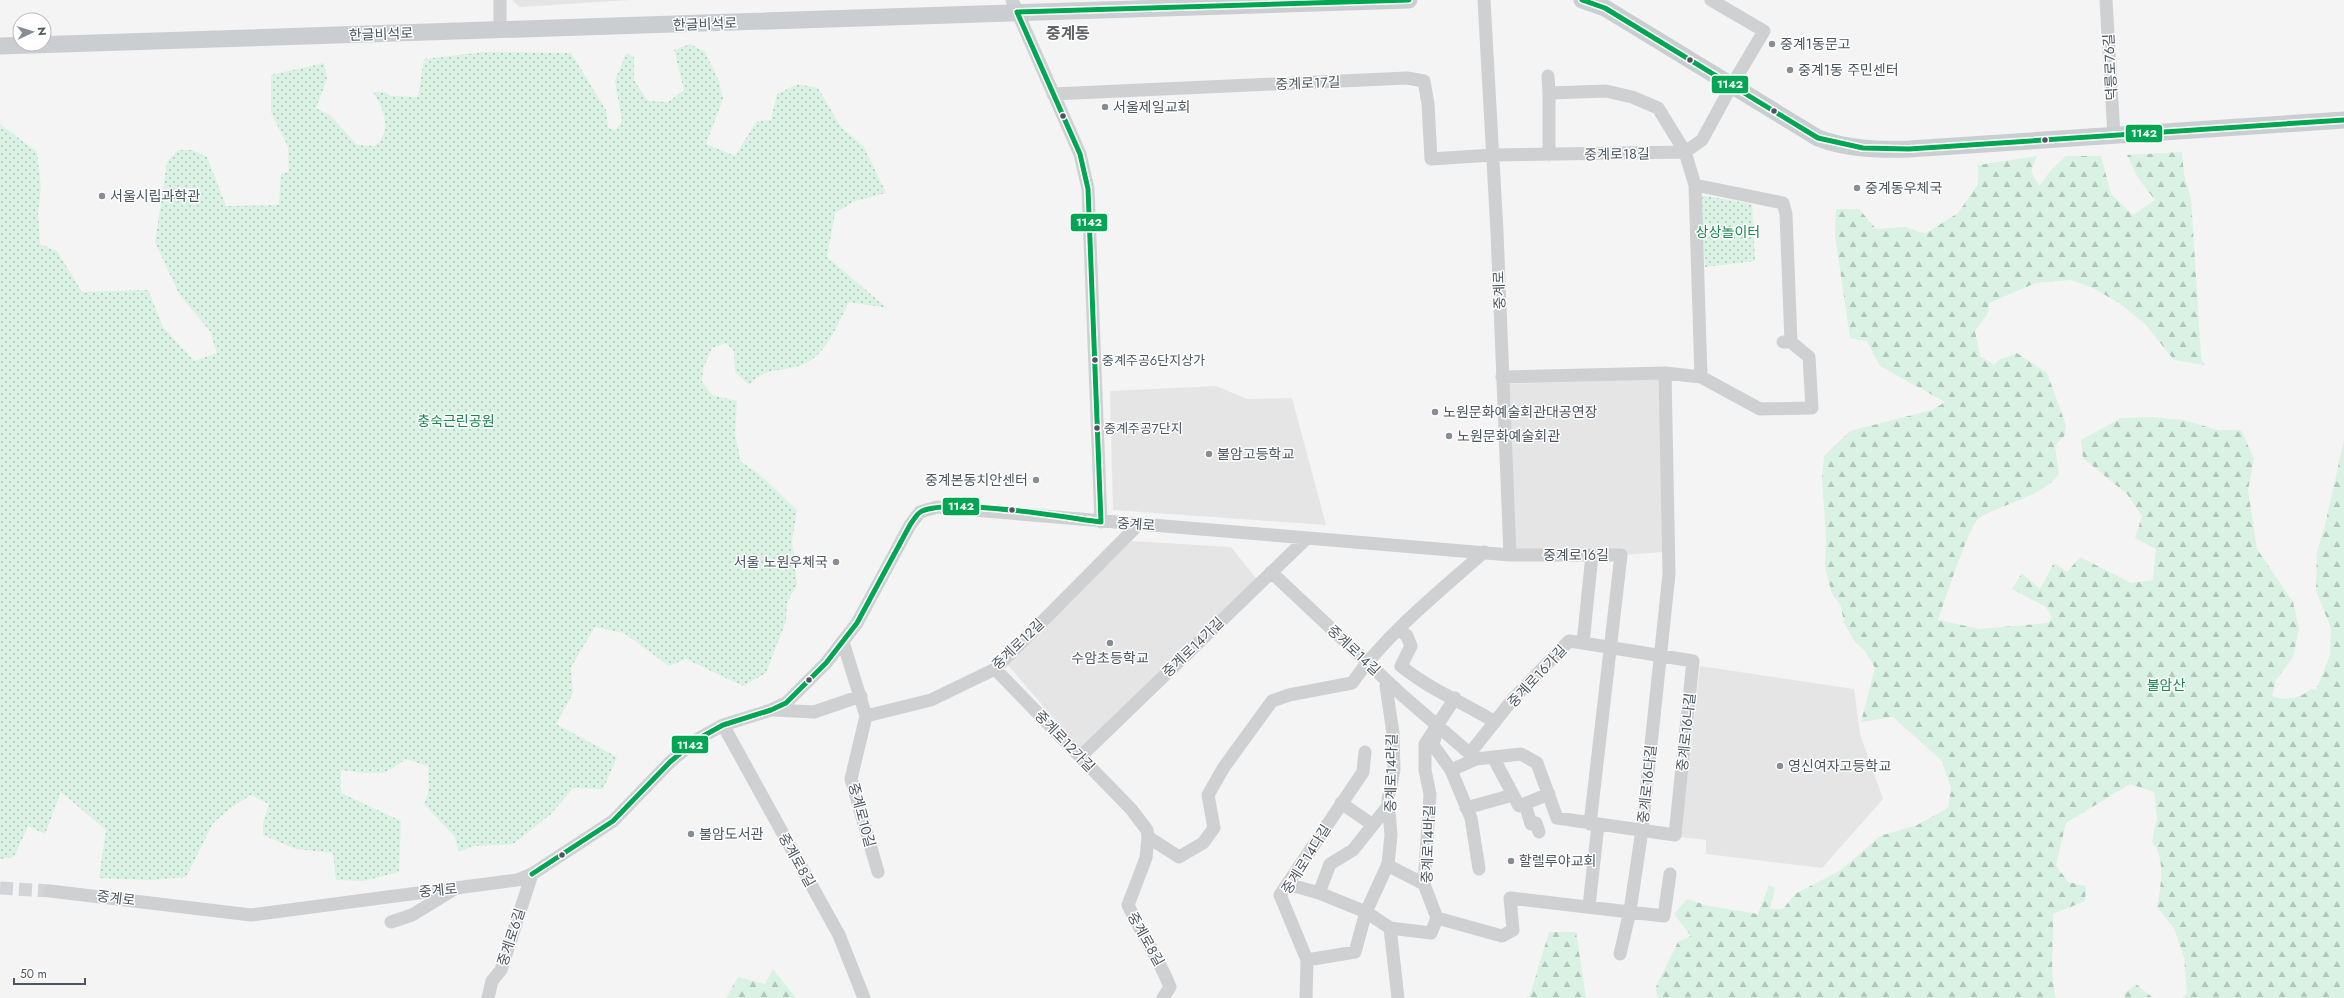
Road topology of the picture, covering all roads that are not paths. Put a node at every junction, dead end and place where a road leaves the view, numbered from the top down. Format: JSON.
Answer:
{"nodes":[{"id":1,"x":500,"y":0,"type":"edge"},
{"id":2,"x":1409,"y":0,"type":"edge"},
{"id":3,"x":1484,"y":0,"type":"edge"},
{"id":4,"x":1582,"y":0,"type":"edge"},
{"id":5,"x":1711,"y":0,"type":"edge"},
{"id":6,"x":2106,"y":0,"type":"edge"},
{"id":7,"x":1015,"y":6,"type":"edge"},
{"id":8,"x":500,"y":30,"type":"junction"},
{"id":9,"x":0,"y":46,"type":"edge"},
{"id":10,"x":1548,"y":76,"type":"dead end"},
{"id":11,"x":1732,"y":85,"type":"junction"},
{"id":12,"x":1549,"y":93,"type":"junction"},
{"id":13,"x":1053,"y":94,"type":"junction"},
{"id":14,"x":2344,"y":120,"type":"edge"},
{"id":15,"x":2114,"y":135,"type":"junction"},
{"id":16,"x":1685,"y":152,"type":"junction"},
{"id":17,"x":1492,"y":155,"type":"junction"},
{"id":18,"x":1549,"y":155,"type":"junction"},
{"id":19,"x":1695,"y":185,"type":"junction"},
{"id":20,"x":1665,"y":373,"type":"junction"},
{"id":21,"x":1502,"y":377,"type":"junction"},
{"id":22,"x":1701,"y":377,"type":"junction"},
{"id":23,"x":1101,"y":522,"type":"junction"},
{"id":24,"x":1139,"y":524,"type":"junction"},
{"id":25,"x":1307,"y":538,"type":"junction"},
{"id":26,"x":1484,"y":552,"type":"junction"},
{"id":27,"x":1510,"y":555,"type":"junction"},
{"id":28,"x":1592,"y":555,"type":"junction"},
{"id":29,"x":1271,"y":572,"type":"junction"},
{"id":30,"x":1399,"y":629,"type":"junction"},
{"id":31,"x":843,"y":642,"type":"junction"},
{"id":32,"x":1583,"y":643,"type":"junction"},
{"id":33,"x":1612,"y":647,"type":"junction"},
{"id":34,"x":1661,"y":655,"type":"junction"},
{"id":35,"x":1367,"y":662,"type":"junction"},
{"id":36,"x":995,"y":669,"type":"junction"},
{"id":37,"x":1387,"y":682,"type":"junction"},
{"id":38,"x":861,"y":696,"type":"junction"},
{"id":39,"x":1455,"y":698,"type":"junction"},
{"id":40,"x":771,"y":710,"type":"junction"},
{"id":41,"x":866,"y":716,"type":"junction"},
{"id":42,"x":1495,"y":722,"type":"junction"},
{"id":43,"x":723,"y":725,"type":"junction"},
{"id":44,"x":1438,"y":726,"type":"junction"},
{"id":45,"x":1365,"y":752,"type":"dead end"},
{"id":46,"x":1473,"y":756,"type":"junction"},
{"id":47,"x":1080,"y":757,"type":"junction"},
{"id":48,"x":1492,"y":757,"type":"junction"},
{"id":49,"x":1451,"y":770,"type":"junction"},
{"id":50,"x":1548,"y":794,"type":"junction"},
{"id":51,"x":1513,"y":795,"type":"junction"},
{"id":52,"x":1342,"y":803,"type":"junction"},
{"id":53,"x":1525,"y":804,"type":"junction"},
{"id":54,"x":1388,"y":806,"type":"junction"},
{"id":55,"x":1466,"y":808,"type":"junction"},
{"id":56,"x":1594,"y":824,"type":"junction"},
{"id":57,"x":1373,"y":825,"type":"junction"},
{"id":58,"x":1642,"y":830,"type":"junction"},
{"id":59,"x":1539,"y":832,"type":"dead end"},
{"id":60,"x":1148,"y":837,"type":"junction"},
{"id":61,"x":1387,"y":865,"type":"junction"},
{"id":62,"x":1479,"y":869,"type":"dead end"},
{"id":63,"x":878,"y":872,"type":"dead end"},
{"id":64,"x":532,"y":874,"type":"junction"},
{"id":65,"x":1670,"y":874,"type":"dead end"},
{"id":66,"x":1287,"y":884,"type":"junction"},
{"id":67,"x":1424,"y":884,"type":"junction"},
{"id":68,"x":50,"y":890,"type":"tunnel mouth"},
{"id":69,"x":454,"y":890,"type":"junction"},
{"id":70,"x":1319,"y":893,"type":"junction"},
{"id":71,"x":1589,"y":906,"type":"junction"},
{"id":72,"x":1630,"y":911,"type":"junction"},
{"id":73,"x":1366,"y":912,"type":"junction"},
{"id":74,"x":1437,"y":918,"type":"junction"},
{"id":75,"x":391,"y":922,"type":"dead end"},
{"id":76,"x":1390,"y":928,"type":"junction"},
{"id":77,"x":1620,"y":954,"type":"dead end"},
{"id":78,"x":1307,"y":960,"type":"junction"},
{"id":79,"x":488,"y":998,"type":"edge"},
{"id":80,"x":864,"y":998,"type":"edge"},
{"id":81,"x":1163,"y":998,"type":"edge"},
{"id":82,"x":1306,"y":998,"type":"edge"},
{"id":83,"x":1398,"y":998,"type":"edge"}],
"edges":[{"from":1,"to":8,"type":"street"},
{"from":2,"to":7,"type":"main road","name":"한글비석로"},
{"from":3,"to":17,"type":"street","name":"중계로"},
{"from":4,"to":11,"type":"main road"},
{"from":5,"to":11,"type":"street"},
{"from":6,"to":15,"type":"street","name":"덕릉로76길"},
{"from":7,"to":8,"type":"main road","name":"한글비석로"},
{"from":7,"to":13,"type":"street"},
{"from":8,"to":9,"type":"main road","name":"한글비석로"},
{"from":10,"to":12,"type":"street"},
{"from":11,"to":15,"type":"main road"},
{"from":11,"to":16,"type":"street"},
{"from":12,"to":16,"type":"street"},
{"from":12,"to":18,"type":"street"},
{"from":13,"to":17,"type":"street","name":"중계로17길"},
{"from":13,"to":23,"type":"street"},
{"from":14,"to":15,"type":"main road"},
{"from":16,"to":18,"type":"street","name":"중계로18길"},
{"from":16,"to":19,"type":"street"},
{"from":17,"to":18,"type":"street","name":"중계로18길"},
{"from":17,"to":21,"type":"street","name":"중계로"},
{"from":19,"to":22,"type":"street"},
{"from":19,"to":22,"type":"street"},
{"from":20,"to":21,"type":"street"},
{"from":20,"to":22,"type":"street"},
{"from":20,"to":34,"type":"street"},
{"from":21,"to":27,"type":"street","name":"중계로"},
{"from":23,"to":24,"type":"street","name":"중계로"},
{"from":23,"to":31,"type":"street","name":"중계로"},
{"from":24,"to":25,"type":"street","name":"중계로"},
{"from":24,"to":36,"type":"street","name":"중계로12길"},
{"from":25,"to":26,"type":"street","name":"중계로"},
{"from":25,"to":29,"type":"street","name":"중계로14가길"},
{"from":26,"to":27,"type":"street","name":"중계로"},
{"from":26,"to":30,"type":"street"},
{"from":27,"to":28,"type":"street","name":"중계로16길"},
{"from":28,"to":32,"type":"street","name":"중계로16가길"},
{"from":28,"to":33,"type":"street","name":"중계로16길"},
{"from":29,"to":35,"type":"street","name":"중계로14길"},
{"from":29,"to":47,"type":"street","name":"중계로14가길"},
{"from":30,"to":35,"type":"street"},
{"from":30,"to":39,"type":"street"},
{"from":31,"to":38,"type":"street","name":"중계로10길"},
{"from":31,"to":40,"type":"street","name":"중계로"},
{"from":32,"to":33,"type":"street"},
{"from":32,"to":42,"type":"street","name":"중계로16가길"},
{"from":33,"to":34,"type":"street","name":"중계로16나길"},
{"from":33,"to":56,"type":"street","name":"중계로16길"},
{"from":34,"to":58,"type":"street","name":"중계로16다길"},
{"from":34,"to":58,"type":"street","name":"중계로16나길"},
{"from":35,"to":37,"type":"street","name":"중계로14길"},
{"from":35,"to":60,"type":"street"},
{"from":36,"to":41,"type":"street","name":"중계로12길"},
{"from":36,"to":47,"type":"street","name":"중계로12가길"},
{"from":37,"to":44,"type":"street","name":"중계로14길"},
{"from":37,"to":54,"type":"street","name":"중계로14라길"},
{"from":38,"to":40,"type":"street","name":"중계로"},
{"from":38,"to":41,"type":"street","name":"중계로10길"},
{"from":39,"to":42,"type":"street"},
{"from":39,"to":44,"type":"street"},
{"from":40,"to":43,"type":"street","name":"중계로"},
{"from":41,"to":63,"type":"street","name":"중계로10길"},
{"from":42,"to":46,"type":"street","name":"중계로16가길"},
{"from":43,"to":64,"type":"street","name":"중계로"},
{"from":43,"to":80,"type":"street","name":"중계로8길"},
{"from":44,"to":46,"type":"street","name":"중계로14길"},
{"from":44,"to":49,"type":"street"},
{"from":44,"to":67,"type":"street","name":"중계로14바길"},
{"from":45,"to":52,"type":"street","name":"중계로14다길"},
{"from":46,"to":48,"type":"street"},
{"from":46,"to":49,"type":"street"},
{"from":47,"to":60,"type":"street","name":"중계로12가길"},
{"from":48,"to":50,"type":"street"},
{"from":48,"to":51,"type":"street"},
{"from":49,"to":55,"type":"street"},
{"from":50,"to":53,"type":"street"},
{"from":50,"to":56,"type":"street"},
{"from":51,"to":53,"type":"street"},
{"from":51,"to":55,"type":"street"},
{"from":52,"to":57,"type":"street"},
{"from":52,"to":66,"type":"street","name":"중계로14다길"},
{"from":53,"to":59,"type":"street"},
{"from":54,"to":57,"type":"street"},
{"from":54,"to":61,"type":"street","name":"중계로14라길"},
{"from":55,"to":62,"type":"street"},
{"from":56,"to":58,"type":"street"},
{"from":56,"to":71,"type":"street","name":"중계로16길"},
{"from":57,"to":70,"type":"street"},
{"from":58,"to":72,"type":"street","name":"중계로16다길"},
{"from":60,"to":81,"type":"street","name":"중계로8길"},
{"from":61,"to":67,"type":"street"},
{"from":61,"to":73,"type":"street","name":"중계로14라길"},
{"from":64,"to":69,"type":"street","name":"중계로"},
{"from":64,"to":79,"type":"street","name":"중계로6길"},
{"from":65,"to":72,"type":"street"},
{"from":66,"to":70,"type":"street"},
{"from":66,"to":78,"type":"street","name":"중계로14다길"},
{"from":67,"to":74,"type":"street","name":"중계로14바길"},
{"from":68,"to":69,"type":"street","name":"중계로"},
{"from":69,"to":75,"type":"street"},
{"from":70,"to":73,"type":"street"},
{"from":71,"to":72,"type":"street"},
{"from":71,"to":74,"type":"street"},
{"from":72,"to":77,"type":"street","name":"중계로16다길"},
{"from":73,"to":76,"type":"street"},
{"from":73,"to":78,"type":"street","name":"중계로14라길"},
{"from":74,"to":76,"type":"street"},
{"from":76,"to":83,"type":"street"},
{"from":78,"to":82,"type":"street","name":"중계로14다길"}]}
